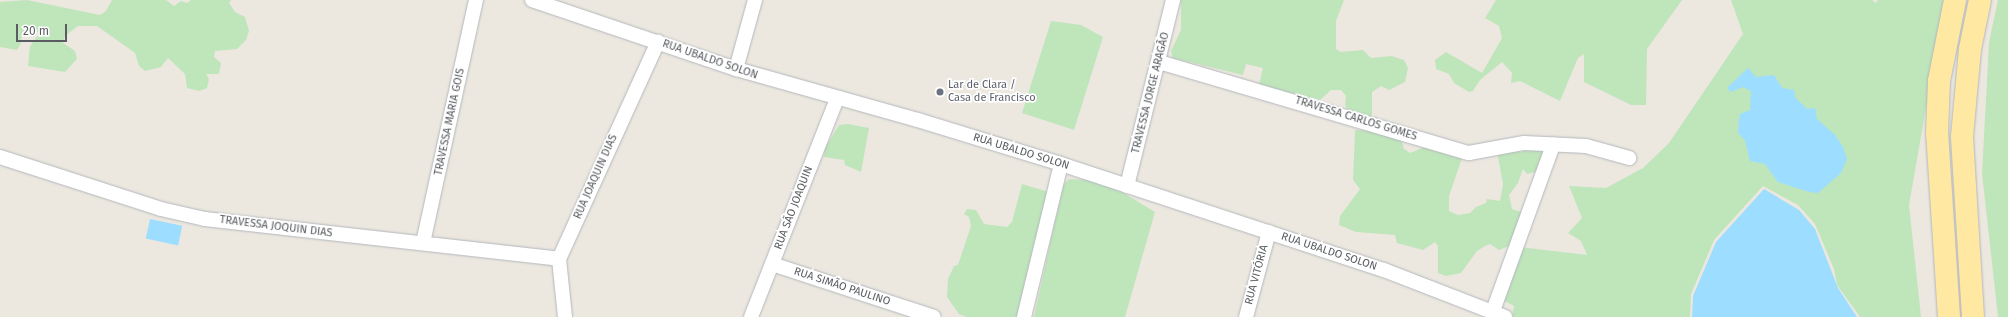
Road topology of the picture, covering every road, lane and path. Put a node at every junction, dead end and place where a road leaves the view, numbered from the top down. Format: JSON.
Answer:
{"nodes":[{"id":1,"x":476,"y":0,"type":"edge"},
{"id":2,"x":532,"y":0,"type":"edge"},
{"id":3,"x":755,"y":0,"type":"edge"},
{"id":4,"x":1173,"y":0,"type":"edge"},
{"id":5,"x":1955,"y":0,"type":"edge"},
{"id":6,"x":1980,"y":0,"type":"edge"},
{"id":7,"x":658,"y":42,"type":"junction"},
{"id":8,"x":1159,"y":62,"type":"junction"},
{"id":9,"x":736,"y":69,"type":"junction"},
{"id":10,"x":837,"y":99,"type":"junction"},
{"id":11,"x":1553,"y":145,"type":"junction"},
{"id":12,"x":0,"y":157,"type":"edge"},
{"id":13,"x":1629,"y":158,"type":"dead end"},
{"id":14,"x":1061,"y":164,"type":"junction"},
{"id":15,"x":1127,"y":186,"type":"junction"},
{"id":16,"x":1269,"y":232,"type":"junction"},
{"id":17,"x":423,"y":243,"type":"junction"},
{"id":18,"x":559,"y":259,"type":"junction"},
{"id":19,"x":772,"y":264,"type":"junction"},
{"id":20,"x":1499,"y":314,"type":"edge"},
{"id":21,"x":565,"y":317,"type":"edge"},
{"id":22,"x":751,"y":317,"type":"edge"},
{"id":23,"x":934,"y":317,"type":"edge"},
{"id":24,"x":1024,"y":317,"type":"edge"},
{"id":25,"x":1246,"y":317,"type":"edge"},
{"id":26,"x":1949,"y":317,"type":"edge"},
{"id":27,"x":1973,"y":317,"type":"edge"}],
"edges":[{"from":1,"to":17,"type":"street","name":"TRAVESSA MARIA GOIS"},
{"from":2,"to":7,"type":"street","name":"RUA UBALDO SOLON"},
{"from":3,"to":9,"type":"street"},
{"from":4,"to":8,"type":"street","name":"TRAVESSA JORGE ARAGÃO"},
{"from":5,"to":26,"type":"main road"},
{"from":6,"to":27,"type":"main road"},
{"from":7,"to":9,"type":"street","name":"RUA UBALDO SOLON"},
{"from":7,"to":18,"type":"street","name":"RUA JOAQUIN DIAS"},
{"from":8,"to":11,"type":"street","name":"TRAVESSA CARLOS GOMES"},
{"from":8,"to":15,"type":"street","name":"TRAVESSA JORGE ARAGÃO"},
{"from":9,"to":10,"type":"street","name":"RUA UBALDO SOLON"},
{"from":10,"to":14,"type":"street","name":"RUA UBALDO SOLON"},
{"from":10,"to":19,"type":"street","name":"RUA SÃO JOAQUIN"},
{"from":11,"to":13,"type":"street","name":"TRAVESSA CARLOS GOMES"},
{"from":11,"to":20,"type":"street"},
{"from":12,"to":17,"type":"street","name":"TRAVESSA JOQUIN DIAS"},
{"from":14,"to":15,"type":"street","name":"RUA UBALDO SOLON"},
{"from":14,"to":24,"type":"street"},
{"from":15,"to":16,"type":"street","name":"RUA UBALDO SOLON"},
{"from":16,"to":20,"type":"street","name":"RUA UBALDO SOLON"},
{"from":16,"to":25,"type":"street","name":"RUA VITÓRIA"},
{"from":17,"to":18,"type":"street","name":"TRAVESSA JOQUIN DIAS"},
{"from":18,"to":21,"type":"street"},
{"from":19,"to":22,"type":"street","name":"RUA SÃO JOAQUIN"},
{"from":19,"to":23,"type":"street","name":"RUA SIMÃO PAULINO"}]}
